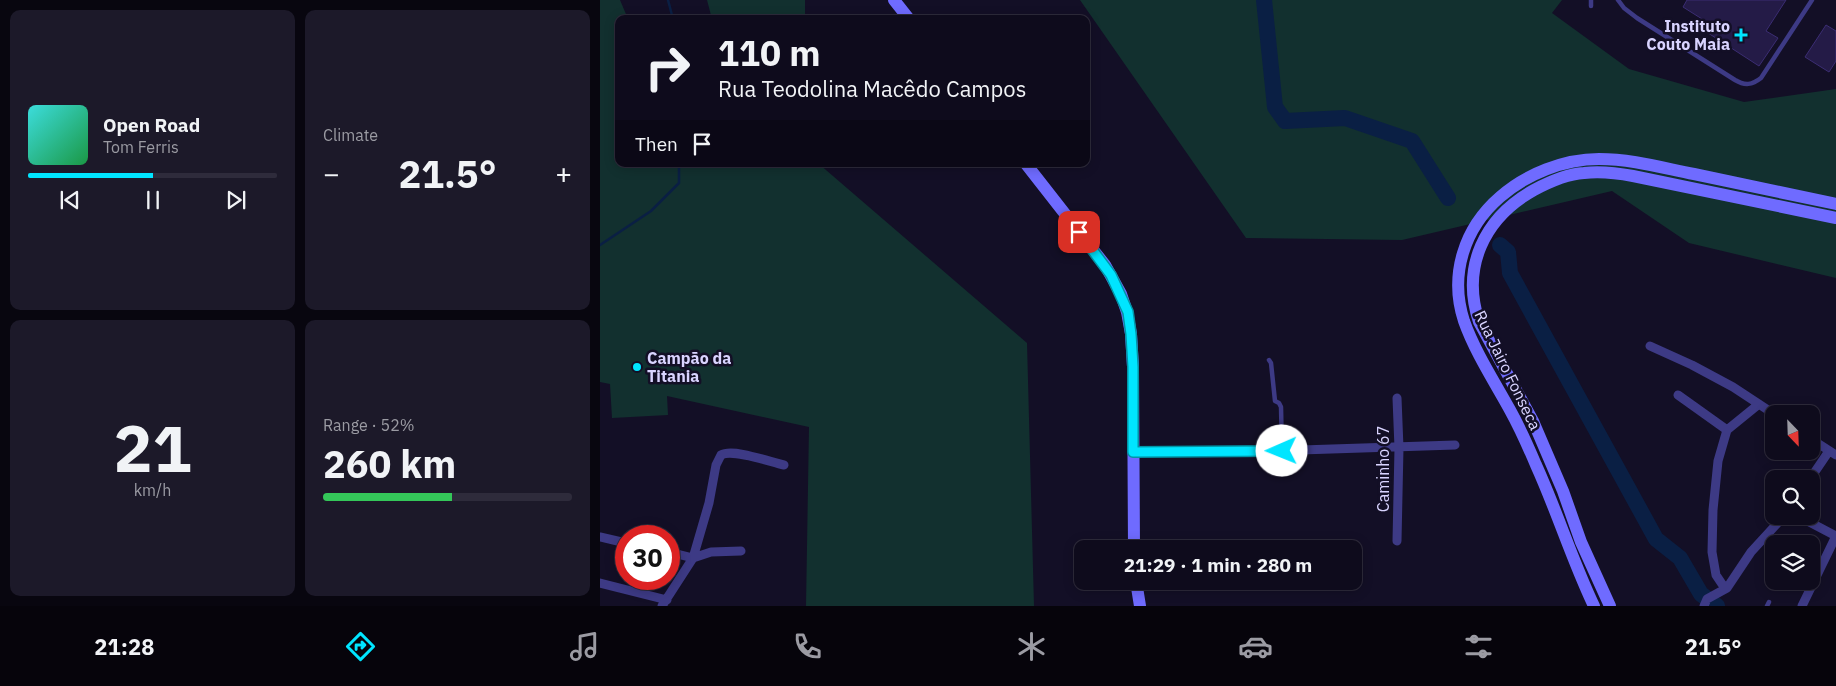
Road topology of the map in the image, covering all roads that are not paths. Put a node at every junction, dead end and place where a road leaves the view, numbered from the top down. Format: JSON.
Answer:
{"nodes":[{"id":1,"x":894,"y":0,"type":"edge"},
{"id":2,"x":1591,"y":0,"type":"edge"},
{"id":3,"x":1618,"y":0,"type":"edge"},
{"id":4,"x":1812,"y":0,"type":"edge"},
{"id":5,"x":1590,"y":6,"type":"dead end"},
{"id":6,"x":906,"y":15,"type":"edge"},
{"id":7,"x":1028,"y":167,"type":"edge"},
{"id":8,"x":1836,"y":204,"type":"edge"},
{"id":9,"x":1836,"y":218,"type":"edge"},
{"id":10,"x":1650,"y":346,"type":"dead end"},
{"id":11,"x":1269,"y":360,"type":"dead end"},
{"id":12,"x":1678,"y":395,"type":"dead end"},
{"id":13,"x":1396,"y":398,"type":"dead end"},
{"id":14,"x":1759,"y":404,"type":"junction"},
{"id":15,"x":1765,"y":408,"type":"edge"},
{"id":16,"x":1727,"y":430,"type":"junction"},
{"id":17,"x":1455,"y":445,"type":"dead end"},
{"id":18,"x":1400,"y":448,"type":"junction"},
{"id":19,"x":1282,"y":451,"type":"junction"},
{"id":20,"x":1830,"y":451,"type":"edge"},
{"id":21,"x":1133,"y":452,"type":"junction"},
{"id":22,"x":784,"y":466,"type":"dead end"},
{"id":23,"x":1816,"y":470,"type":"edge"},
{"id":24,"x":1776,"y":525,"type":"edge"},
{"id":25,"x":1815,"y":525,"type":"edge"},
{"id":26,"x":1836,"y":536,"type":"edge"},
{"id":27,"x":600,"y":537,"type":"edge"},
{"id":28,"x":615,"y":540,"type":"edge"},
{"id":29,"x":1134,"y":540,"type":"edge"},
{"id":30,"x":1397,"y":541,"type":"dead end"},
{"id":31,"x":741,"y":550,"type":"dead end"},
{"id":32,"x":680,"y":555,"type":"edge"},
{"id":33,"x":693,"y":558,"type":"junction"},
{"id":34,"x":600,"y":583,"type":"edge"},
{"id":35,"x":1727,"y":588,"type":"junction"},
{"id":36,"x":1137,"y":590,"type":"edge"},
{"id":37,"x":665,"y":603,"type":"edge"},
{"id":38,"x":1140,"y":606,"type":"edge"},
{"id":39,"x":1594,"y":606,"type":"edge"},
{"id":40,"x":1610,"y":606,"type":"edge"},
{"id":41,"x":1704,"y":606,"type":"edge"},
{"id":42,"x":1802,"y":606,"type":"edge"}],
"edges":[{"from":1,"to":6,"type":"main road"},
{"from":2,"to":5,"type":"lane"},
{"from":3,"to":4,"type":"lane"},
{"from":7,"to":21,"type":"main road"},
{"from":8,"to":39,"type":"main road","name":"Rua Jairo Fonseca"},
{"from":9,"to":40,"type":"main road","name":"Rua Jairo Fonseca"},
{"from":10,"to":14,"type":"street"},
{"from":11,"to":19,"type":"lane"},
{"from":12,"to":16,"type":"street"},
{"from":13,"to":18,"type":"street","name":"Caminho 67"},
{"from":14,"to":15,"type":"street"},
{"from":14,"to":16,"type":"street"},
{"from":16,"to":35,"type":"street"},
{"from":17,"to":18,"type":"street"},
{"from":18,"to":19,"type":"street"},
{"from":18,"to":30,"type":"street","name":"Caminho 67"},
{"from":19,"to":21,"type":"street"},
{"from":20,"to":23,"type":"street"},
{"from":21,"to":29,"type":"main road"},
{"from":22,"to":33,"type":"street"},
{"from":24,"to":35,"type":"street"},
{"from":25,"to":26,"type":"street"},
{"from":26,"to":42,"type":"street"},
{"from":27,"to":28,"type":"street"},
{"from":31,"to":33,"type":"street"},
{"from":32,"to":33,"type":"street"},
{"from":33,"to":37,"type":"street"},
{"from":34,"to":37,"type":"street"},
{"from":35,"to":41,"type":"street"},
{"from":36,"to":38,"type":"main road"}]}
